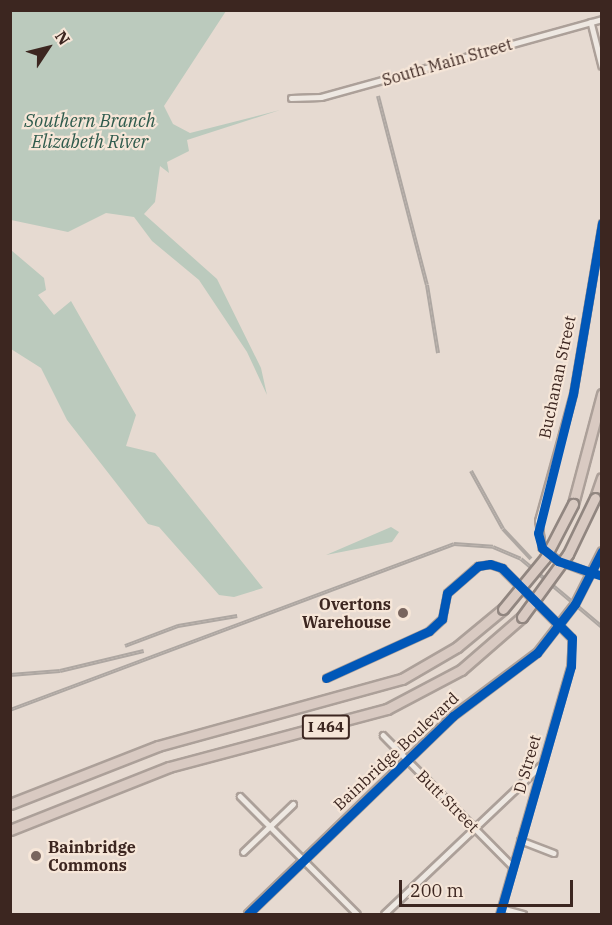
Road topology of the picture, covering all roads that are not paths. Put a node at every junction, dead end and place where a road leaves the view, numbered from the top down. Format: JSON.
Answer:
{"nodes":[{"id":1,"x":602,"y":19,"type":"edge"},
{"id":2,"x":591,"y":22,"type":"junction"},
{"id":3,"x":602,"y":66,"type":"edge"},
{"id":4,"x":291,"y":98,"type":"dead end"},
{"id":5,"x":602,"y":223,"type":"edge"},
{"id":6,"x":602,"y":394,"type":"edge"},
{"id":7,"x":602,"y":478,"type":"edge"},
{"id":8,"x":602,"y":551,"type":"edge"},
{"id":9,"x":592,"y":573,"type":"junction"},
{"id":10,"x":602,"y":576,"type":"edge"},
{"id":11,"x":560,"y":626,"type":"junction"},
{"id":12,"x":326,"y":678,"type":"dead end"},
{"id":13,"x":383,"y":735,"type":"dead end"},
{"id":14,"x":407,"y":759,"type":"junction"},
{"id":15,"x":542,"y":764,"type":"junction"},
{"id":16,"x":240,"y":796,"type":"dead end"},
{"id":17,"x":13,"y":803,"type":"edge"},
{"id":18,"x":293,"y":804,"type":"dead end"},
{"id":19,"x":270,"y":826,"type":"junction"},
{"id":20,"x":474,"y":827,"type":"junction"},
{"id":21,"x":10,"y":830,"type":"edge"},
{"id":22,"x":520,"y":840,"type":"junction"},
{"id":23,"x":243,"y":852,"type":"dead end"},
{"id":24,"x":554,"y":853,"type":"dead end"},
{"id":25,"x":304,"y":860,"type":"junction"},
{"id":26,"x":513,"y":867,"type":"junction"},
{"id":27,"x":501,"y":908,"type":"junction"},
{"id":28,"x":248,"y":915,"type":"edge"},
{"id":29,"x":357,"y":915,"type":"edge"},
{"id":30,"x":384,"y":915,"type":"edge"},
{"id":31,"x":500,"y":915,"type":"edge"},
{"id":32,"x":523,"y":915,"type":"edge"}],
"edges":[{"from":1,"to":2,"type":"street","name":"South Main Street"},
{"from":2,"to":3,"type":"street"},
{"from":2,"to":4,"type":"street","name":"South Main Street"},
{"from":5,"to":9,"type":"street","name":"Buchanan Street"},
{"from":6,"to":17,"type":"highway","number":"I 464","bridge":true},
{"from":7,"to":21,"type":"highway","number":"I 464","bridge":true},
{"from":8,"to":9,"type":"street","name":"Bainbridge Boulevard"},
{"from":9,"to":10,"type":"street"},
{"from":9,"to":11,"type":"street","name":"Bainbridge Boulevard"},
{"from":11,"to":12,"type":"street"},
{"from":11,"to":14,"type":"street","name":"Bainbridge Boulevard"},
{"from":11,"to":15,"type":"street","name":"D Street"},
{"from":13,"to":14,"type":"street","name":"Butt Street"},
{"from":14,"to":20,"type":"street","name":"Butt Street"},
{"from":14,"to":25,"type":"street","name":"Bainbridge Boulevard"},
{"from":15,"to":20,"type":"street"},
{"from":15,"to":22,"type":"street","name":"D Street"},
{"from":16,"to":19,"type":"street"},
{"from":18,"to":19,"type":"street"},
{"from":19,"to":23,"type":"street"},
{"from":19,"to":25,"type":"street"},
{"from":20,"to":26,"type":"street","name":"Butt Street"},
{"from":20,"to":30,"type":"street"},
{"from":22,"to":24,"type":"street"},
{"from":22,"to":26,"type":"street","name":"D Street"},
{"from":25,"to":28,"type":"street","name":"Bainbridge Boulevard"},
{"from":25,"to":29,"type":"street"},
{"from":26,"to":27,"type":"street","name":"D Street"},
{"from":27,"to":31,"type":"street","name":"D Street"},
{"from":27,"to":32,"type":"street"}]}
